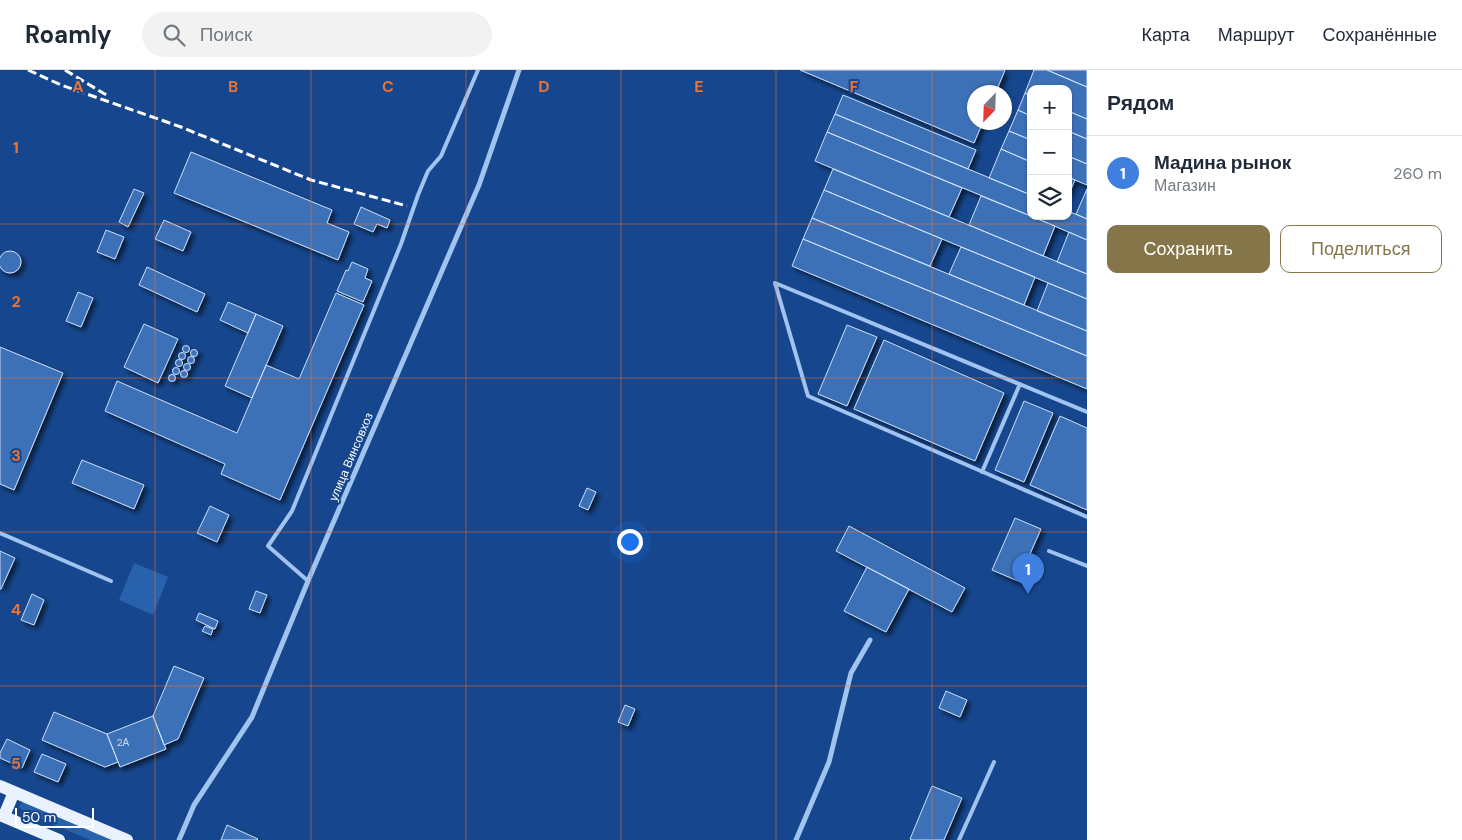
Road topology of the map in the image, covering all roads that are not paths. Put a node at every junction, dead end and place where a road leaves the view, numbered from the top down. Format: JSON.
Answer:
{"nodes":[{"id":1,"x":478,"y":70,"type":"edge"},
{"id":2,"x":519,"y":70,"type":"edge"},
{"id":3,"x":1020,"y":384,"type":"junction"},
{"id":4,"x":1087,"y":412,"type":"edge"},
{"id":5,"x":982,"y":472,"type":"junction"},
{"id":6,"x":1087,"y":518,"type":"edge"},
{"id":7,"x":0,"y":533,"type":"edge"},
{"id":8,"x":1049,"y":551,"type":"dead end"},
{"id":9,"x":1087,"y":566,"type":"edge"},
{"id":10,"x":111,"y":581,"type":"dead end"},
{"id":11,"x":308,"y":581,"type":"junction"},
{"id":12,"x":870,"y":640,"type":"dead end"},
{"id":13,"x":994,"y":762,"type":"dead end"},
{"id":14,"x":0,"y":786,"type":"edge"},
{"id":15,"x":14,"y":792,"type":"junction"},
{"id":16,"x":2,"y":815,"type":"edge"},
{"id":17,"x":58,"y":840,"type":"edge"},
{"id":18,"x":127,"y":840,"type":"edge"},
{"id":19,"x":179,"y":840,"type":"edge"},
{"id":20,"x":796,"y":840,"type":"edge"},
{"id":21,"x":959,"y":840,"type":"edge"}],
"edges":[{"from":1,"to":11,"type":"lane"},
{"from":2,"to":11,"type":"street","name":"улица Винсовхоз"},
{"from":3,"to":4,"type":"lane"},
{"from":3,"to":5,"type":"lane"},
{"from":3,"to":5,"type":"lane"},
{"from":5,"to":6,"type":"lane"},
{"from":7,"to":10,"type":"lane"},
{"from":8,"to":9,"type":"lane"},
{"from":11,"to":19,"type":"street","name":"улица Винсовхоз"},
{"from":12,"to":20,"type":"street"},
{"from":13,"to":21,"type":"lane"},
{"from":14,"to":15,"type":"main road"},
{"from":15,"to":16,"type":"main road"},
{"from":15,"to":18,"type":"main road"},
{"from":16,"to":17,"type":"main road"}]}
